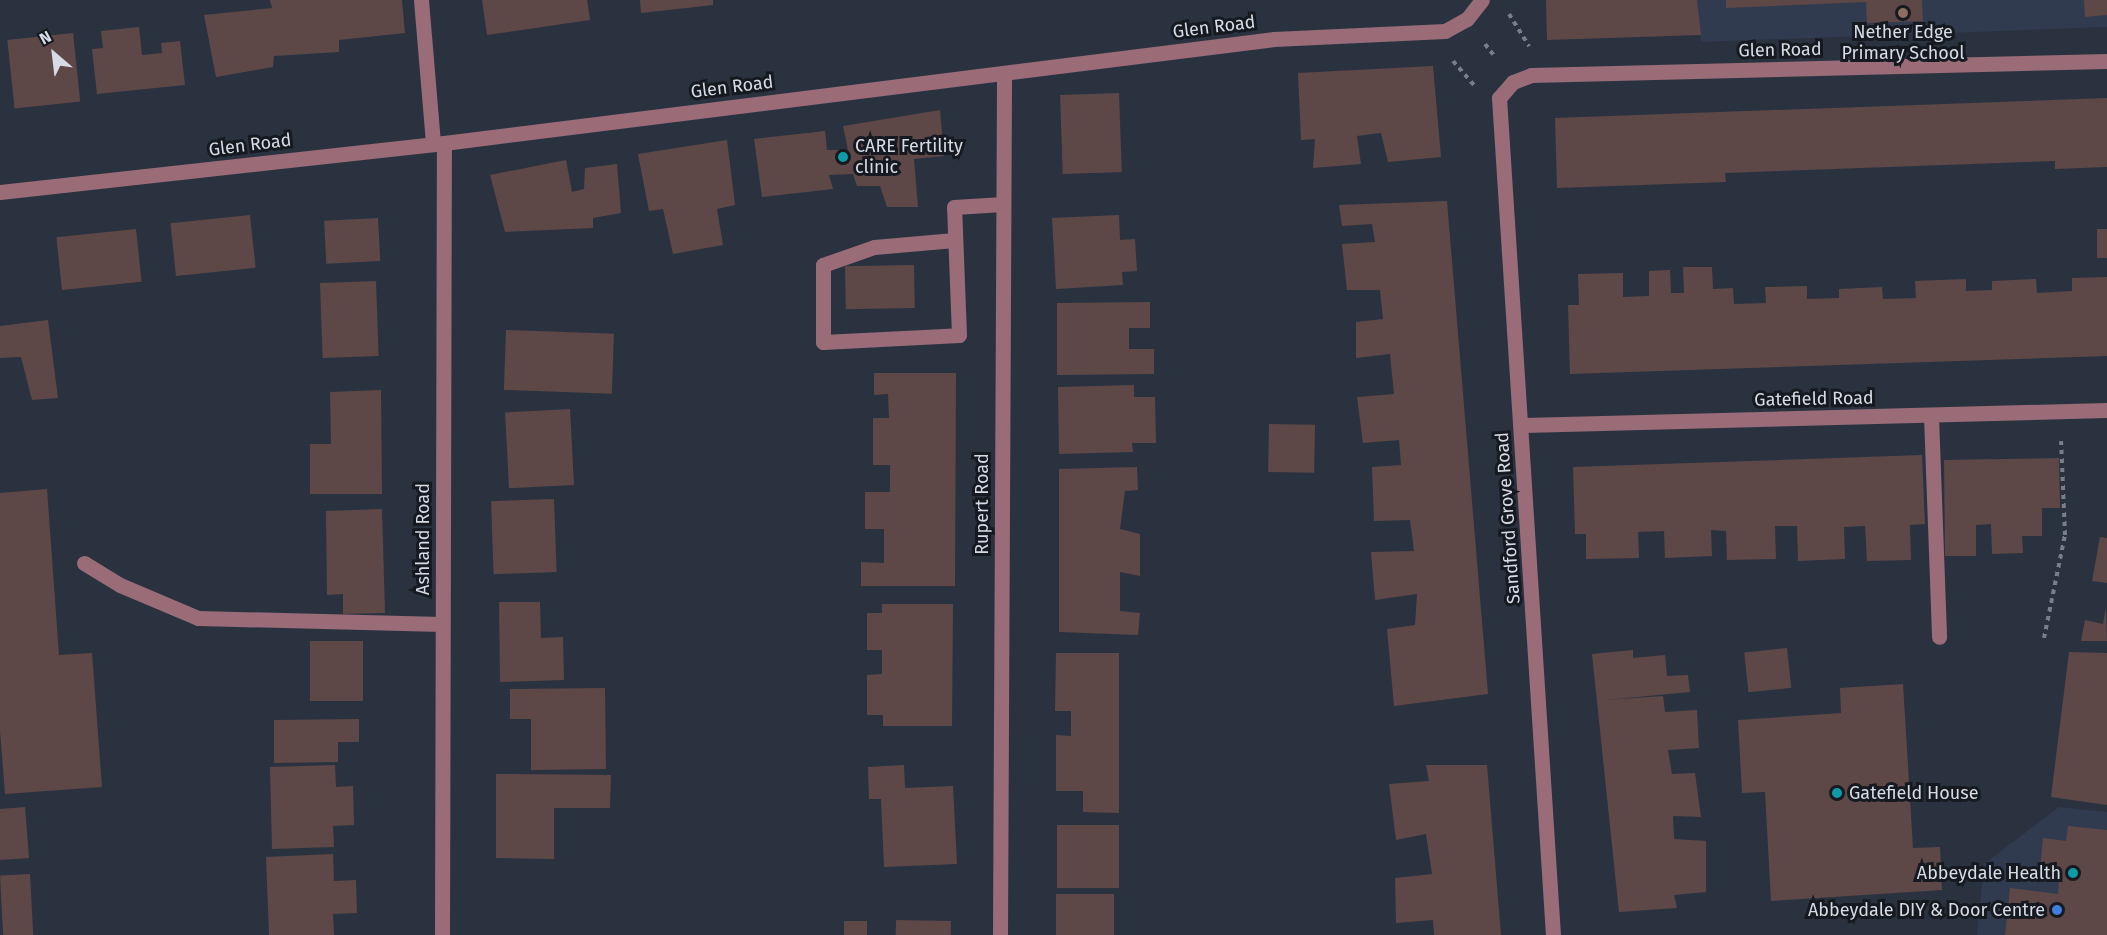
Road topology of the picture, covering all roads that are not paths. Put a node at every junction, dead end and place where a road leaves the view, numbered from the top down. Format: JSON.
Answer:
{"nodes":[{"id":1,"x":421,"y":0,"type":"edge"},
{"id":2,"x":1482,"y":0,"type":"edge"},
{"id":3,"x":2107,"y":61,"type":"edge"},
{"id":4,"x":1004,"y":74,"type":"junction"},
{"id":5,"x":1498,"y":105,"type":"joint"},
{"id":6,"x":438,"y":143,"type":"junction"},
{"id":7,"x":0,"y":192,"type":"edge"},
{"id":8,"x":1003,"y":204,"type":"junction"},
{"id":9,"x":954,"y":240,"type":"junction"},
{"id":10,"x":2107,"y":410,"type":"edge"},
{"id":11,"x":1931,"y":416,"type":"junction"},
{"id":12,"x":1522,"y":425,"type":"junction"},
{"id":13,"x":84,"y":563,"type":"dead end"},
{"id":14,"x":442,"y":624,"type":"junction"},
{"id":15,"x":1939,"y":638,"type":"dead end"},
{"id":16,"x":442,"y":935,"type":"edge"},
{"id":17,"x":1000,"y":935,"type":"edge"},
{"id":18,"x":1553,"y":935,"type":"edge"}],
"edges":[{"from":1,"to":6,"type":"street","name":"Ashland Road"},
{"from":2,"to":4,"type":"street","name":"Glen Road"},
{"from":3,"to":5,"type":"street","name":"Glen Road"},
{"from":4,"to":6,"type":"street","name":"Glen Road"},
{"from":4,"to":8,"type":"street","name":"Rupert Road"},
{"from":5,"to":12,"type":"street","name":"Sandford Grove Road"},
{"from":6,"to":7,"type":"street","name":"Glen Road"},
{"from":6,"to":14,"type":"street","name":"Ashland Road"},
{"from":8,"to":9,"type":"street"},
{"from":8,"to":17,"type":"street","name":"Rupert Road"},
{"from":9,"to":9,"type":"street"},
{"from":10,"to":11,"type":"street","name":"Gatefield Road"},
{"from":11,"to":12,"type":"street","name":"Gatefield Road"},
{"from":11,"to":15,"type":"street"},
{"from":12,"to":18,"type":"street","name":"Sandford Grove Road"},
{"from":13,"to":14,"type":"street"},
{"from":14,"to":16,"type":"street","name":"Ashland Road"}]}
